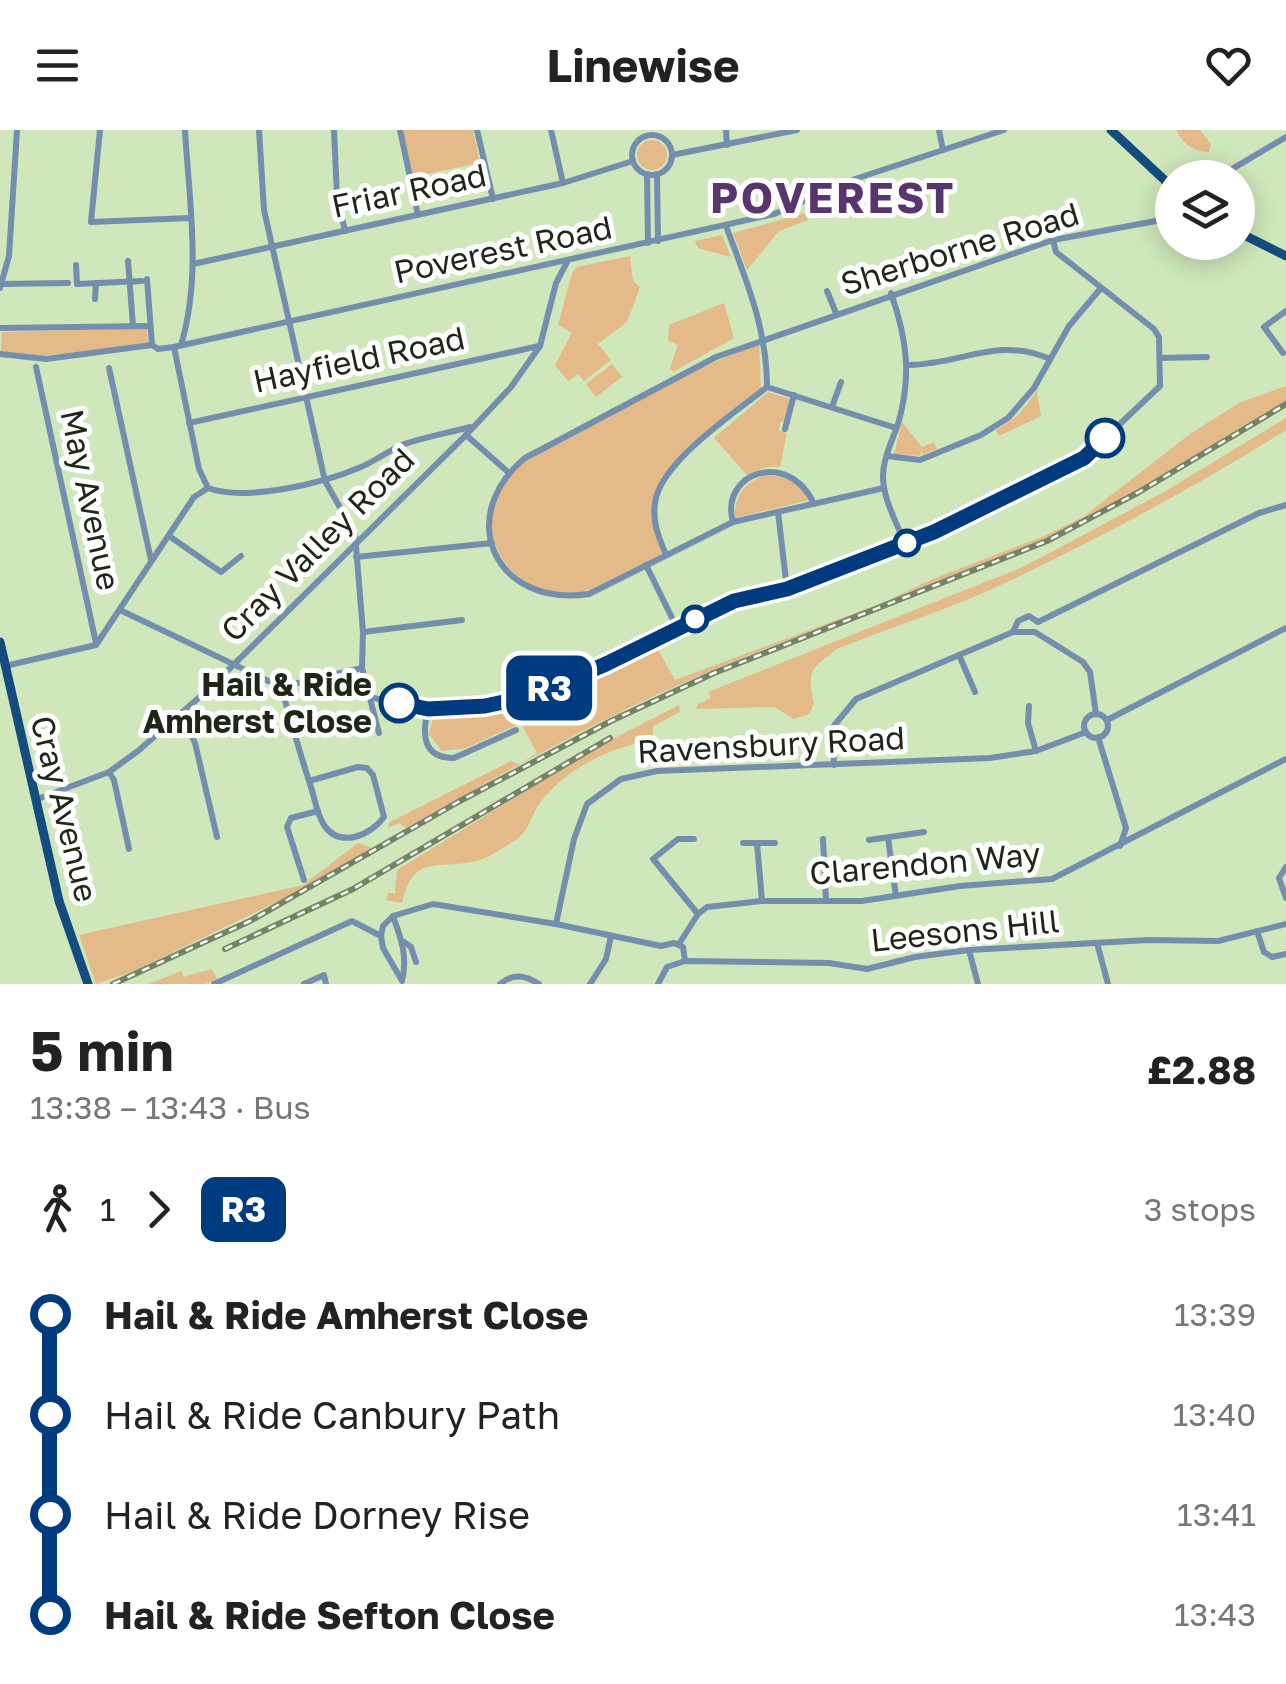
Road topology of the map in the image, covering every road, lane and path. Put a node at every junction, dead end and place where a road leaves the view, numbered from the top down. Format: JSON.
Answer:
{"nodes":[{"id":1,"x":17,"y":130,"type":"edge"},
{"id":2,"x":100,"y":130,"type":"edge"},
{"id":3,"x":185,"y":130,"type":"edge"},
{"id":4,"x":259,"y":130,"type":"edge"},
{"id":5,"x":334,"y":130,"type":"edge"},
{"id":6,"x":400,"y":130,"type":"edge"},
{"id":7,"x":477,"y":130,"type":"edge"},
{"id":8,"x":551,"y":130,"type":"edge"},
{"id":9,"x":726,"y":130,"type":"edge"},
{"id":10,"x":797,"y":130,"type":"edge"},
{"id":11,"x":939,"y":130,"type":"edge"},
{"id":12,"x":1004,"y":130,"type":"edge"},
{"id":13,"x":1111,"y":130,"type":"edge"},
{"id":14,"x":652,"y":132,"type":"edge"},
{"id":15,"x":1286,"y":137,"type":"edge"},
{"id":16,"x":727,"y":145,"type":"junction"},
{"id":17,"x":943,"y":150,"type":"junction"},
{"id":18,"x":672,"y":156,"type":"junction"},
{"id":19,"x":1247,"y":160,"type":"edge"},
{"id":20,"x":633,"y":161,"type":"junction"},
{"id":21,"x":1155,"y":172,"type":"edge"},
{"id":22,"x":647,"y":174,"type":"junction"},
{"id":23,"x":657,"y":174,"type":"junction"},
{"id":24,"x":563,"y":183,"type":"junction"},
{"id":25,"x":493,"y":199,"type":"junction"},
{"id":26,"x":418,"y":215,"type":"junction"},
{"id":27,"x":190,"y":218,"type":"junction"},
{"id":28,"x":1155,"y":221,"type":"edge"},
{"id":29,"x":726,"y":226,"type":"junction"},
{"id":30,"x":345,"y":230,"type":"junction"},
{"id":31,"x":1053,"y":240,"type":"junction"},
{"id":32,"x":1255,"y":240,"type":"edge"},
{"id":33,"x":658,"y":241,"type":"junction"},
{"id":34,"x":648,"y":243,"type":"junction"},
{"id":35,"x":272,"y":247,"type":"junction"},
{"id":36,"x":1286,"y":256,"type":"edge"},
{"id":37,"x":128,"y":261,"type":"dead end"},
{"id":38,"x":567,"y":262,"type":"junction"},
{"id":39,"x":193,"y":264,"type":"junction"},
{"id":40,"x":76,"y":266,"type":"dead end"},
{"id":41,"x":68,"y":283,"type":"dead end"},
{"id":42,"x":128,"y":283,"type":"junction"},
{"id":43,"x":96,"y":284,"type":"junction"},
{"id":44,"x":1,"y":286,"type":"edge"},
{"id":45,"x":1101,"y":288,"type":"junction"},
{"id":46,"x":827,"y":291,"type":"dead end"},
{"id":47,"x":891,"y":294,"type":"junction"},
{"id":48,"x":96,"y":299,"type":"dead end"},
{"id":49,"x":1286,"y":311,"type":"edge"},
{"id":50,"x":836,"y":314,"type":"junction"},
{"id":51,"x":290,"y":322,"type":"junction"},
{"id":52,"x":133,"y":326,"type":"junction"},
{"id":53,"x":150,"y":326,"type":"junction"},
{"id":54,"x":0,"y":328,"type":"edge"},
{"id":55,"x":764,"y":339,"type":"junction"},
{"id":56,"x":152,"y":345,"type":"junction"},
{"id":57,"x":540,"y":346,"type":"junction"},
{"id":58,"x":177,"y":347,"type":"junction"},
{"id":59,"x":0,"y":354,"type":"edge"},
{"id":60,"x":1283,"y":354,"type":"dead end"},
{"id":61,"x":1207,"y":356,"type":"dead end"},
{"id":62,"x":1050,"y":358,"type":"junction"},
{"id":63,"x":1160,"y":358,"type":"junction"},
{"id":64,"x":908,"y":365,"type":"junction"},
{"id":65,"x":36,"y":367,"type":"dead end"},
{"id":66,"x":109,"y":368,"type":"dead end"},
{"id":67,"x":841,"y":382,"type":"dead end"},
{"id":68,"x":766,"y":387,"type":"junction"},
{"id":69,"x":794,"y":395,"type":"junction"},
{"id":70,"x":306,"y":397,"type":"junction"},
{"id":71,"x":832,"y":407,"type":"junction"},
{"id":72,"x":188,"y":423,"type":"junction"},
{"id":73,"x":896,"y":428,"type":"junction"},
{"id":74,"x":785,"y":429,"type":"dead end"},
{"id":75,"x":468,"y":431,"type":"junction"},
{"id":76,"x":887,"y":456,"type":"junction"},
{"id":77,"x":508,"y":472,"type":"junction"},
{"id":78,"x":325,"y":481,"type":"junction"},
{"id":79,"x":208,"y":488,"type":"junction"},
{"id":80,"x":884,"y":488,"type":"junction"},
{"id":81,"x":814,"y":504,"type":"junction"},
{"id":82,"x":1286,"y":505,"type":"edge"},
{"id":83,"x":778,"y":512,"type":"junction"},
{"id":84,"x":733,"y":522,"type":"junction"},
{"id":85,"x":169,"y":536,"type":"junction"},
{"id":86,"x":492,"y":543,"type":"junction"},
{"id":87,"x":354,"y":544,"type":"junction"},
{"id":88,"x":905,"y":544,"type":"junction"},
{"id":89,"x":666,"y":555,"type":"junction"},
{"id":90,"x":241,"y":556,"type":"dead end"},
{"id":91,"x":356,"y":558,"type":"junction"},
{"id":92,"x":151,"y":562,"type":"junction"},
{"id":93,"x":646,"y":566,"type":"junction"},
{"id":94,"x":787,"y":589,"type":"junction"},
{"id":95,"x":120,"y":610,"type":"junction"},
{"id":96,"x":462,"y":620,"type":"dead end"},
{"id":97,"x":1038,"y":622,"type":"junction"},
{"id":98,"x":677,"y":628,"type":"junction"},
{"id":99,"x":1286,"y":628,"type":"edge"},
{"id":100,"x":363,"y":632,"type":"junction"},
{"id":101,"x":1013,"y":632,"type":"junction"},
{"id":102,"x":1035,"y":632,"type":"junction"},
{"id":103,"x":0,"y":642,"type":"edge"},
{"id":104,"x":96,"y":644,"type":"junction"},
{"id":105,"x":959,"y":654,"type":"junction"},
{"id":106,"x":232,"y":665,"type":"junction"},
{"id":107,"x":5,"y":666,"type":"junction"},
{"id":108,"x":362,"y":668,"type":"junction"},
{"id":109,"x":280,"y":687,"type":"junction"},
{"id":110,"x":975,"y":692,"type":"dead end"},
{"id":111,"x":369,"y":696,"type":"junction"},
{"id":112,"x":1030,"y":706,"type":"dead end"},
{"id":113,"x":428,"y":709,"type":"junction"},
{"id":114,"x":181,"y":714,"type":"junction"},
{"id":115,"x":1096,"y":714,"type":"junction"},
{"id":116,"x":1107,"y":720,"type":"junction"},
{"id":117,"x":516,"y":730,"type":"dead end"},
{"id":118,"x":1086,"y":732,"type":"junction"},
{"id":119,"x":379,"y":733,"type":"dead end"},
{"id":120,"x":1098,"y":737,"type":"junction"},
{"id":121,"x":1036,"y":751,"type":"junction"},
{"id":122,"x":1286,"y":759,"type":"edge"},
{"id":123,"x":834,"y":765,"type":"junction"},
{"id":124,"x":109,"y":772,"type":"junction"},
{"id":125,"x":309,"y":781,"type":"junction"},
{"id":126,"x":35,"y":800,"type":"junction"},
{"id":127,"x":318,"y":811,"type":"junction"},
{"id":128,"x":1126,"y":828,"type":"junction"},
{"id":129,"x":924,"y":832,"type":"dead end"},
{"id":130,"x":1145,"y":833,"type":"junction"},
{"id":131,"x":217,"y":837,"type":"dead end"},
{"id":132,"x":888,"y":838,"type":"junction"},
{"id":133,"x":694,"y":839,"type":"dead end"},
{"id":134,"x":823,"y":840,"type":"dead end"},
{"id":135,"x":869,"y":840,"type":"dead end"},
{"id":136,"x":743,"y":843,"type":"dead end"},
{"id":137,"x":758,"y":843,"type":"junction"},
{"id":138,"x":775,"y":844,"type":"dead end"},
{"id":139,"x":1119,"y":848,"type":"junction"},
{"id":140,"x":129,"y":849,"type":"dead end"},
{"id":141,"x":1286,"y":867,"type":"edge"},
{"id":142,"x":304,"y":880,"type":"dead end"},
{"id":143,"x":896,"y":896,"type":"junction"},
{"id":144,"x":1286,"y":898,"type":"edge"},
{"id":145,"x":826,"y":900,"type":"junction"},
{"id":146,"x":762,"y":901,"type":"junction"},
{"id":147,"x":698,"y":914,"type":"junction"},
{"id":148,"x":393,"y":916,"type":"junction"},
{"id":149,"x":556,"y":924,"type":"junction"},
{"id":150,"x":1286,"y":924,"type":"edge"},
{"id":151,"x":1257,"y":930,"type":"junction"},
{"id":152,"x":381,"y":936,"type":"junction"},
{"id":153,"x":611,"y":936,"type":"junction"},
{"id":154,"x":403,"y":942,"type":"junction"},
{"id":155,"x":680,"y":944,"type":"junction"},
{"id":156,"x":1097,"y":944,"type":"junction"},
{"id":157,"x":970,"y":950,"type":"junction"},
{"id":158,"x":1286,"y":954,"type":"edge"},
{"id":159,"x":685,"y":961,"type":"junction"},
{"id":160,"x":416,"y":962,"type":"dead end"},
{"id":161,"x":325,"y":980,"type":"edge"},
{"id":162,"x":403,"y":982,"type":"edge"},
{"id":163,"x":88,"y":984,"type":"edge"},
{"id":164,"x":214,"y":984,"type":"edge"},
{"id":165,"x":304,"y":984,"type":"edge"},
{"id":166,"x":500,"y":984,"type":"edge"},
{"id":167,"x":539,"y":984,"type":"edge"},
{"id":168,"x":590,"y":984,"type":"edge"},
{"id":169,"x":658,"y":984,"type":"edge"},
{"id":170,"x":978,"y":984,"type":"edge"},
{"id":171,"x":1108,"y":984,"type":"edge"}],
"edges":[{"from":1,"to":44,"type":"street"},
{"from":2,"to":27,"type":"street"},
{"from":3,"to":27,"type":"street"},
{"from":4,"to":35,"type":"street"},
{"from":5,"to":30,"type":"street"},
{"from":6,"to":26,"type":"street"},
{"from":7,"to":25,"type":"street"},
{"from":8,"to":24,"type":"street"},
{"from":9,"to":16,"type":"street"},
{"from":10,"to":16,"type":"street"},
{"from":11,"to":17,"type":"street"},
{"from":12,"to":17,"type":"street","name":"Poverest Road"},
{"from":13,"to":21,"type":"main road"},
{"from":14,"to":18,"type":"street"},
{"from":14,"to":20,"type":"street"},
{"from":15,"to":19,"type":"street"},
{"from":16,"to":18,"type":"street"},
{"from":17,"to":29,"type":"street","name":"Poverest Road"},
{"from":18,"to":23,"type":"street"},
{"from":20,"to":22,"type":"street"},
{"from":20,"to":24,"type":"street","name":"Friar Road"},
{"from":22,"to":23,"type":"street"},
{"from":22,"to":34,"type":"street"},
{"from":23,"to":33,"type":"street"},
{"from":24,"to":25,"type":"street","name":"Friar Road"},
{"from":25,"to":26,"type":"street","name":"Friar Road"},
{"from":26,"to":30,"type":"street","name":"Friar Road"},
{"from":27,"to":39,"type":"street"},
{"from":28,"to":31,"type":"street","name":"Sherborne Road"},
{"from":29,"to":33,"type":"street","name":"Poverest Road"},
{"from":29,"to":55,"type":"street"},
{"from":30,"to":35,"type":"street","name":"Friar Road"},
{"from":31,"to":45,"type":"street"},
{"from":31,"to":47,"type":"street","name":"Sherborne Road"},
{"from":32,"to":36,"type":"main road"},
{"from":33,"to":34,"type":"street","name":"Poverest Road"},
{"from":34,"to":38,"type":"street","name":"Poverest Road"},
{"from":35,"to":39,"type":"street","name":"Friar Road"},
{"from":35,"to":51,"type":"street"},
{"from":37,"to":42,"type":"street"},
{"from":38,"to":51,"type":"street","name":"Poverest Road"},
{"from":38,"to":57,"type":"street","name":"Cray Valley Road"},
{"from":39,"to":58,"type":"street"},
{"from":40,"to":43,"type":"street"},
{"from":41,"to":44,"type":"street"},
{"from":42,"to":43,"type":"street"},
{"from":42,"to":52,"type":"street"},
{"from":42,"to":53,"type":"street"},
{"from":43,"to":48,"type":"street"},
{"from":45,"to":62,"type":"street"},
{"from":45,"to":63,"type":"street"},
{"from":46,"to":50,"type":"street"},
{"from":47,"to":50,"type":"street","name":"Sherborne Road"},
{"from":47,"to":64,"type":"street"},
{"from":49,"to":60,"type":"street"},
{"from":50,"to":55,"type":"street","name":"Sherborne Road"},
{"from":51,"to":58,"type":"street","name":"Poverest Road"},
{"from":51,"to":70,"type":"street"},
{"from":52,"to":53,"type":"street"},
{"from":52,"to":54,"type":"street"},
{"from":53,"to":56,"type":"street"},
{"from":55,"to":68,"type":"street"},
{"from":55,"to":77,"type":"street","name":"Sherborne Road"},
{"from":56,"to":58,"type":"street","name":"Poverest Road"},
{"from":56,"to":59,"type":"street","name":"Poverest Road"},
{"from":57,"to":70,"type":"street","name":"Hayfield Road"},
{"from":57,"to":75,"type":"street","name":"Cray Valley Road"},
{"from":58,"to":72,"type":"street"},
{"from":61,"to":63,"type":"street"},
{"from":62,"to":64,"type":"street"},
{"from":62,"to":76,"type":"street"},
{"from":63,"to":88,"type":"street"},
{"from":64,"to":73,"type":"street"},
{"from":65,"to":104,"type":"street","name":"May Avenue"},
{"from":66,"to":92,"type":"street"},
{"from":67,"to":71,"type":"street"},
{"from":68,"to":69,"type":"street"},
{"from":68,"to":89,"type":"street"},
{"from":69,"to":71,"type":"street"},
{"from":69,"to":74,"type":"street"},
{"from":70,"to":72,"type":"street","name":"Hayfield Road"},
{"from":70,"to":78,"type":"street"},
{"from":71,"to":73,"type":"street"},
{"from":72,"to":79,"type":"street"},
{"from":73,"to":76,"type":"street"},
{"from":75,"to":77,"type":"street"},
{"from":75,"to":78,"type":"street"},
{"from":75,"to":87,"type":"street","name":"Cray Valley Road"},
{"from":76,"to":80,"type":"street"},
{"from":77,"to":86,"type":"street"},
{"from":78,"to":79,"type":"street"},
{"from":78,"to":87,"type":"street"},
{"from":79,"to":85,"type":"street"},
{"from":80,"to":81,"type":"street"},
{"from":80,"to":88,"type":"street"},
{"from":81,"to":83,"type":"street"},
{"from":81,"to":84,"type":"street"},
{"from":82,"to":97,"type":"street"},
{"from":83,"to":84,"type":"street"},
{"from":83,"to":94,"type":"street"},
{"from":84,"to":89,"type":"street"},
{"from":85,"to":90,"type":"street"},
{"from":85,"to":92,"type":"street"},
{"from":86,"to":91,"type":"street"},
{"from":86,"to":93,"type":"street"},
{"from":87,"to":91,"type":"street"},
{"from":87,"to":106,"type":"street","name":"Cray Valley Road"},
{"from":88,"to":94,"type":"street"},
{"from":89,"to":93,"type":"street"},
{"from":91,"to":100,"type":"street"},
{"from":92,"to":95,"type":"street"},
{"from":93,"to":98,"type":"street"},
{"from":94,"to":98,"type":"street"},
{"from":95,"to":104,"type":"street"},
{"from":95,"to":106,"type":"street"},
{"from":96,"to":100,"type":"street"},
{"from":97,"to":101,"type":"street"},
{"from":97,"to":102,"type":"street"},
{"from":98,"to":113,"type":"street"},
{"from":99,"to":116,"type":"street"},
{"from":100,"to":108,"type":"street"},
{"from":101,"to":102,"type":"street"},
{"from":101,"to":105,"type":"street"},
{"from":102,"to":115,"type":"street"},
{"from":103,"to":107,"type":"main road","name":"Cray Avenue"},
{"from":104,"to":107,"type":"street"},
{"from":105,"to":110,"type":"street"},
{"from":105,"to":123,"type":"street"},
{"from":106,"to":109,"type":"street"},
{"from":106,"to":114,"type":"street","name":"Cray Valley Road"},
{"from":107,"to":126,"type":"main road","name":"Cray Avenue"},
{"from":108,"to":109,"type":"street"},
{"from":108,"to":111,"type":"street"},
{"from":109,"to":125,"type":"street"},
{"from":111,"to":113,"type":"street"},
{"from":111,"to":119,"type":"street"},
{"from":112,"to":121,"type":"street"},
{"from":113,"to":117,"type":"street"},
{"from":114,"to":124,"type":"street","name":"Cray Valley Road"},
{"from":114,"to":131,"type":"street"},
{"from":115,"to":116,"type":"street"},
{"from":115,"to":118,"type":"street"},
{"from":116,"to":120,"type":"street"},
{"from":118,"to":120,"type":"street"},
{"from":118,"to":121,"type":"street","name":"Ravensbury Road"},
{"from":120,"to":128,"type":"street"},
{"from":121,"to":123,"type":"street","name":"Ravensbury Road"},
{"from":122,"to":130,"type":"street","name":"Clarendon Way"},
{"from":123,"to":149,"type":"street","name":"Ravensbury Road"},
{"from":124,"to":126,"type":"street","name":"Cray Valley Road"},
{"from":124,"to":140,"type":"street"},
{"from":125,"to":127,"type":"street"},
{"from":125,"to":127,"type":"street"},
{"from":126,"to":163,"type":"main road","name":"Cray Avenue"},
{"from":127,"to":142,"type":"street"},
{"from":128,"to":130,"type":"street"},
{"from":128,"to":139,"type":"street"},
{"from":129,"to":132,"type":"street"},
{"from":130,"to":139,"type":"street","name":"Clarendon Way"},
{"from":132,"to":135,"type":"street"},
{"from":132,"to":143,"type":"street"},
{"from":133,"to":147,"type":"street"},
{"from":134,"to":145,"type":"street"},
{"from":136,"to":137,"type":"street"},
{"from":137,"to":138,"type":"street"},
{"from":137,"to":146,"type":"street"},
{"from":139,"to":143,"type":"street","name":"Clarendon Way"},
{"from":141,"to":144,"type":"street"},
{"from":143,"to":145,"type":"street","name":"Clarendon Way"},
{"from":145,"to":146,"type":"street","name":"Clarendon Way"},
{"from":146,"to":147,"type":"street","name":"Clarendon Way"},
{"from":147,"to":155,"type":"street"},
{"from":148,"to":149,"type":"street"},
{"from":148,"to":152,"type":"street"},
{"from":148,"to":154,"type":"street"},
{"from":149,"to":153,"type":"street"},
{"from":150,"to":151,"type":"street","name":"Leesons Hill"},
{"from":151,"to":156,"type":"street","name":"Leesons Hill"},
{"from":151,"to":158,"type":"street"},
{"from":152,"to":162,"type":"street"},
{"from":152,"to":164,"type":"street"},
{"from":153,"to":155,"type":"street"},
{"from":153,"to":168,"type":"street"},
{"from":154,"to":160,"type":"street"},
{"from":154,"to":162,"type":"street"},
{"from":155,"to":159,"type":"street"},
{"from":156,"to":157,"type":"street","name":"Leesons Hill"},
{"from":156,"to":171,"type":"street"},
{"from":157,"to":159,"type":"street","name":"Leesons Hill"},
{"from":157,"to":170,"type":"street"},
{"from":159,"to":169,"type":"street"},
{"from":161,"to":165,"type":"street"},
{"from":166,"to":167,"type":"street"}]}
